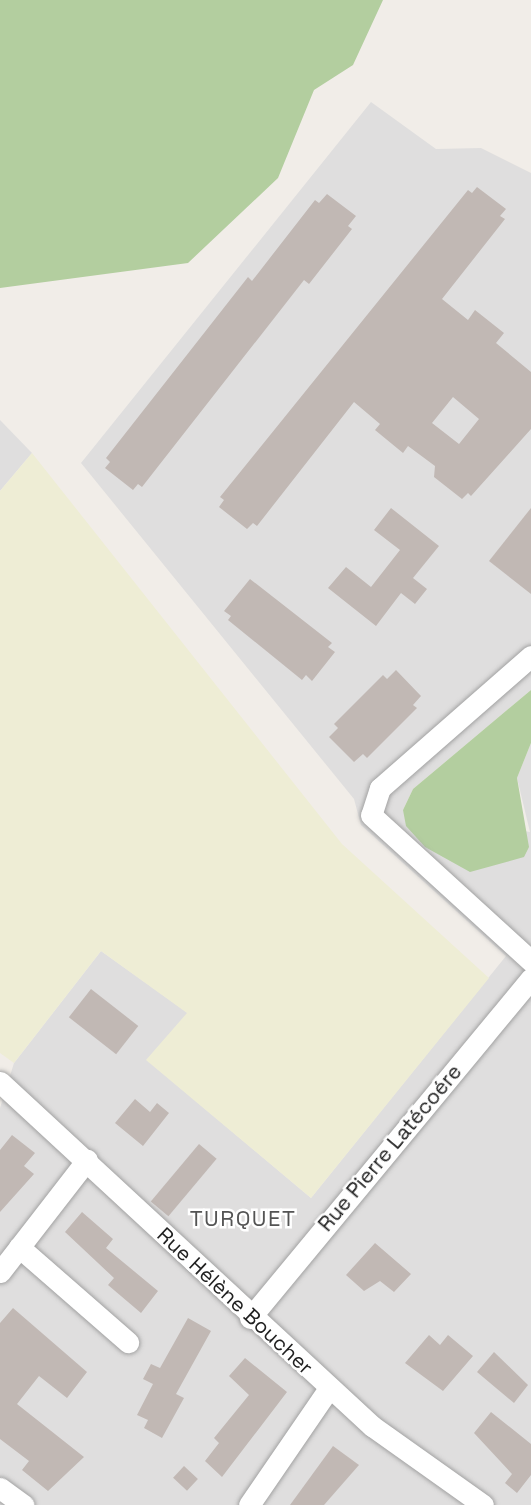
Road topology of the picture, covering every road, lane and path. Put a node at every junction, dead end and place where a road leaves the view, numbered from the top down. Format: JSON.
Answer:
{"nodes":[{"id":1,"x":531,"y":656,"type":"edge"},
{"id":2,"x":531,"y":961,"type":"edge"},
{"id":3,"x":531,"y":978,"type":"edge"},
{"id":4,"x":0,"y":1082,"type":"edge"},
{"id":5,"x":87,"y":1160,"type":"junction"},
{"id":6,"x":19,"y":1247,"type":"junction"},
{"id":7,"x":0,"y":1272,"type":"edge"},
{"id":8,"x":250,"y":1318,"type":"junction"},
{"id":9,"x":129,"y":1342,"type":"dead end"},
{"id":10,"x":329,"y":1388,"type":"junction"},
{"id":11,"x":0,"y":1488,"type":"edge"},
{"id":12,"x":23,"y":1505,"type":"edge"},
{"id":13,"x":249,"y":1505,"type":"edge"},
{"id":14,"x":483,"y":1505,"type":"edge"}],
"edges":[{"from":1,"to":2,"type":"street"},
{"from":3,"to":8,"type":"street","name":"Rue Pierre Latécoére"},
{"from":4,"to":5,"type":"street","name":"Rue Hélène Boucher"},
{"from":5,"to":6,"type":"street"},
{"from":5,"to":8,"type":"street","name":"Rue Hélène Boucher"},
{"from":6,"to":7,"type":"street"},
{"from":6,"to":9,"type":"street"},
{"from":8,"to":10,"type":"street","name":"Rue Hélène Boucher"},
{"from":10,"to":13,"type":"street"},
{"from":10,"to":14,"type":"street","name":"Rue Hélène Boucher"},
{"from":11,"to":12,"type":"street"}]}
